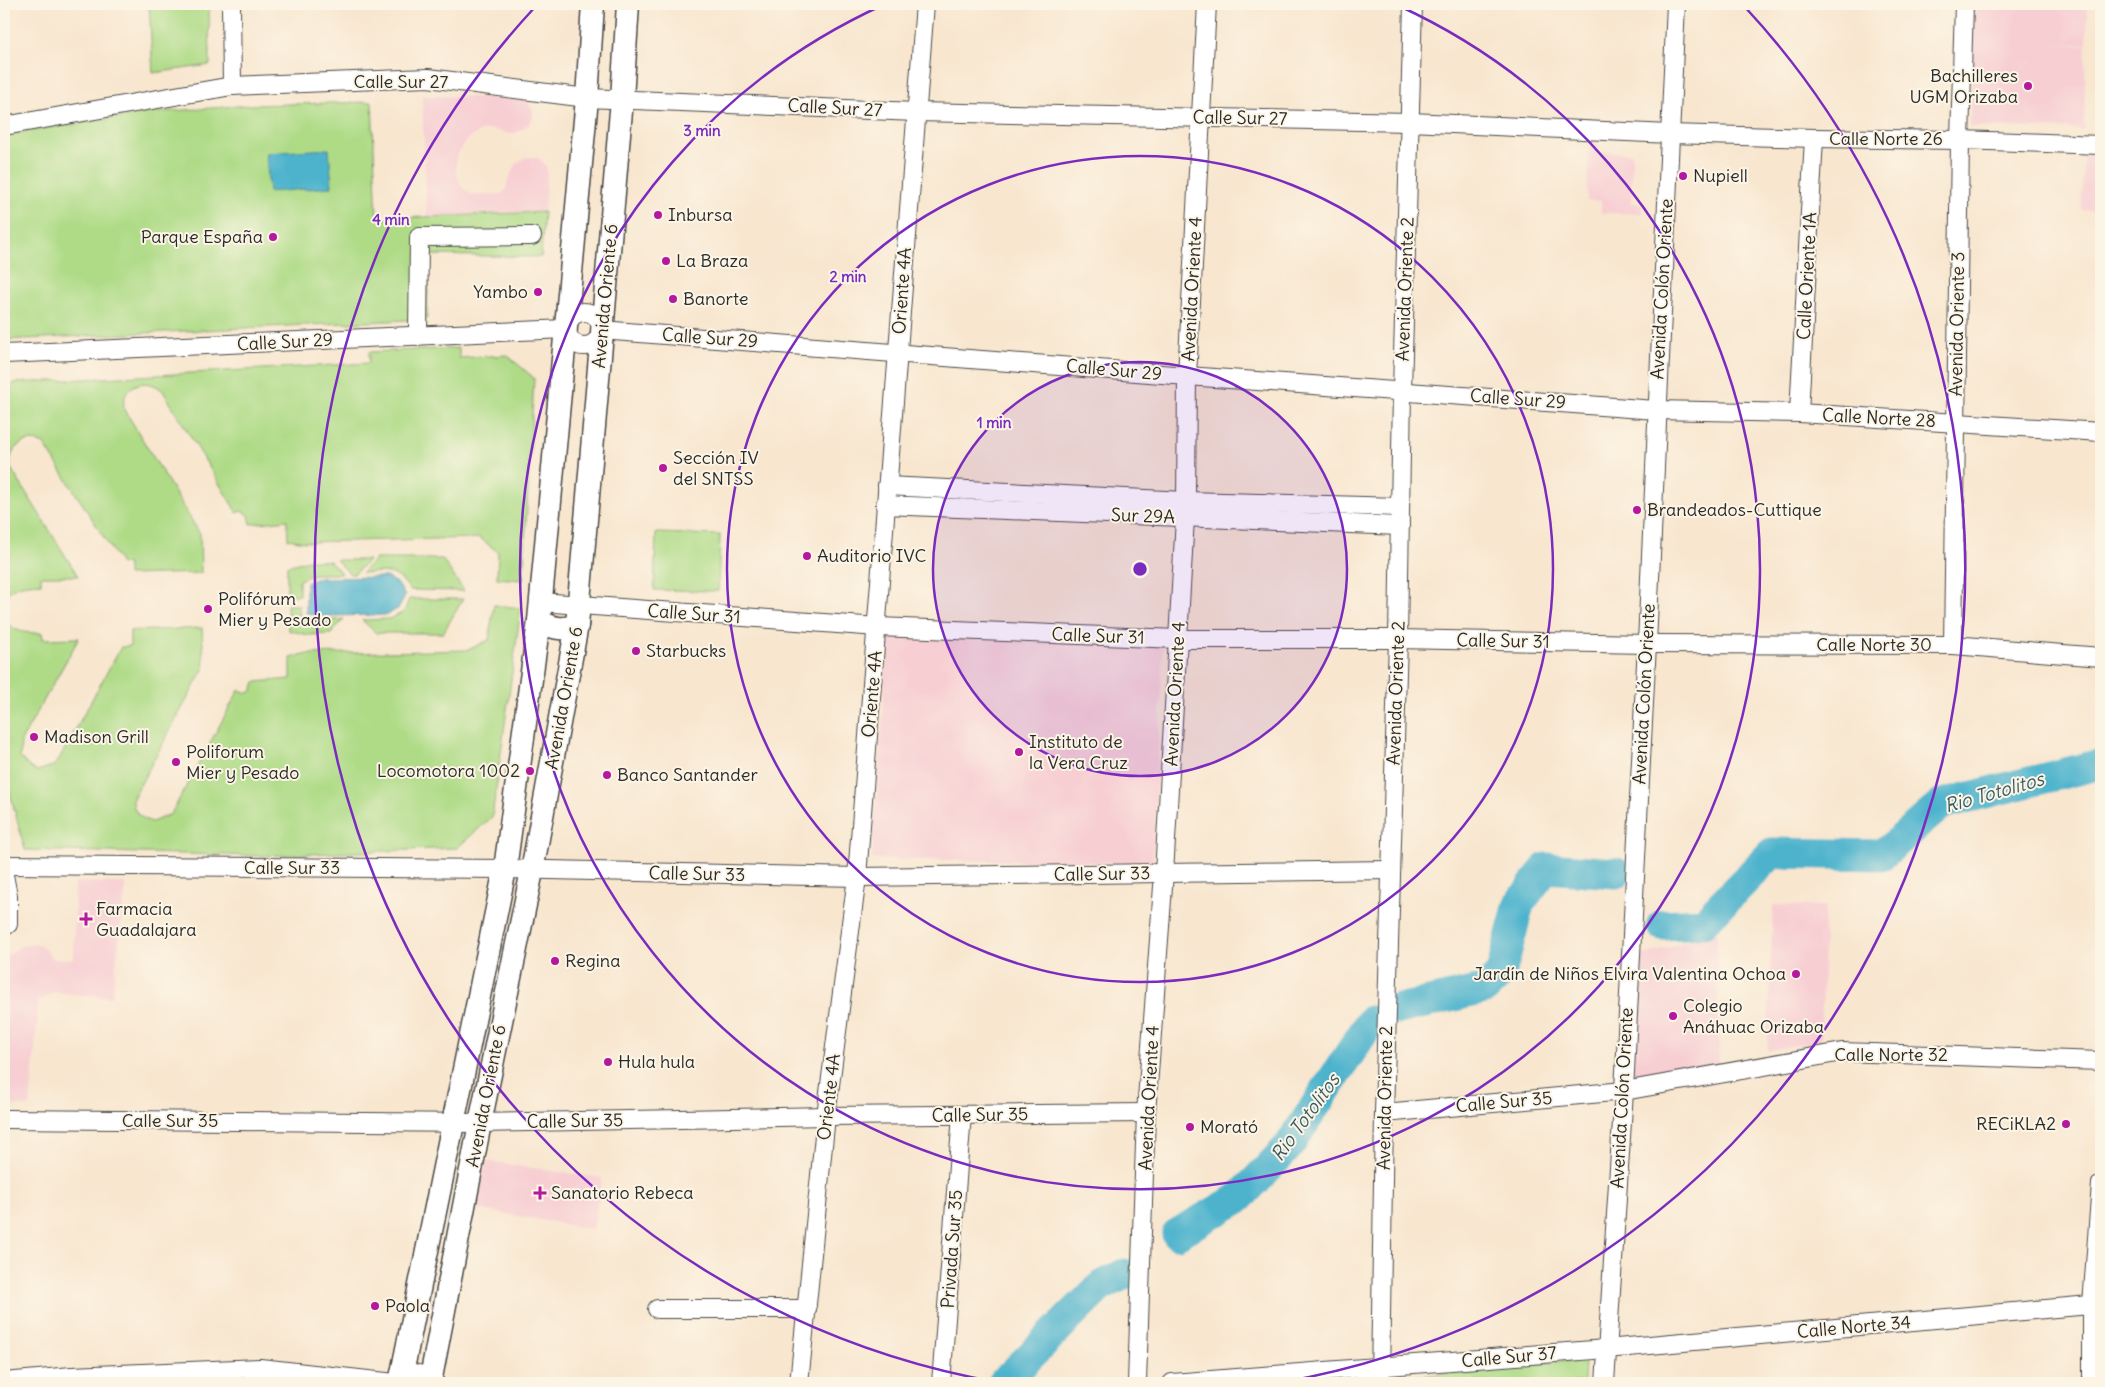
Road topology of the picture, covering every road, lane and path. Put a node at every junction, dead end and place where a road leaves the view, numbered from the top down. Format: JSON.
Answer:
{"nodes":[{"id":1,"x":231,"y":4,"type":"edge"},
{"id":2,"x":593,"y":4,"type":"edge"},
{"id":3,"x":628,"y":4,"type":"edge"},
{"id":4,"x":925,"y":4,"type":"edge"},
{"id":5,"x":1207,"y":4,"type":"edge"},
{"id":6,"x":1413,"y":4,"type":"edge"},
{"id":7,"x":1676,"y":4,"type":"edge"},
{"id":8,"x":1964,"y":4,"type":"edge"},
{"id":9,"x":232,"y":86,"type":"junction"},
{"id":10,"x":587,"y":98,"type":"junction"},
{"id":11,"x":622,"y":99,"type":"junction"},
{"id":12,"x":916,"y":112,"type":"junction"},
{"id":13,"x":1202,"y":117,"type":"junction"},
{"id":14,"x":1410,"y":122,"type":"junction"},
{"id":15,"x":4,"y":126,"type":"edge"},
{"id":16,"x":1670,"y":134,"type":"junction"},
{"id":17,"x":1814,"y":138,"type":"junction"},
{"id":18,"x":1960,"y":140,"type":"junction"},
{"id":19,"x":2101,"y":145,"type":"edge"},
{"id":20,"x":532,"y":236,"type":"dead end"},
{"id":21,"x":566,"y":329,"type":"junction"},
{"id":22,"x":601,"y":330,"type":"junction"},
{"id":23,"x":418,"y":336,"type":"junction"},
{"id":24,"x":897,"y":352,"type":"junction"},
{"id":25,"x":4,"y":354,"type":"edge"},
{"id":26,"x":1187,"y":376,"type":"junction"},
{"id":27,"x":1402,"y":390,"type":"junction"},
{"id":28,"x":1656,"y":410,"type":"junction"},
{"id":29,"x":1799,"y":413,"type":"junction"},
{"id":30,"x":1955,"y":422,"type":"junction"},
{"id":31,"x":2101,"y":432,"type":"edge"},
{"id":32,"x":887,"y":486,"type":"junction"},
{"id":33,"x":886,"y":505,"type":"junction"},
{"id":34,"x":1400,"y":507,"type":"junction"},
{"id":35,"x":1185,"y":510,"type":"junction"},
{"id":36,"x":1400,"y":526,"type":"junction"},
{"id":37,"x":540,"y":611,"type":"junction"},
{"id":38,"x":579,"y":615,"type":"junction"},
{"id":39,"x":878,"y":627,"type":"junction"},
{"id":40,"x":1178,"y":639,"type":"junction"},
{"id":41,"x":1398,"y":639,"type":"junction"},
{"id":42,"x":1647,"y":644,"type":"junction"},
{"id":43,"x":1952,"y":645,"type":"junction"},
{"id":44,"x":2101,"y":657,"type":"edge"},
{"id":45,"x":4,"y":866,"type":"edge"},
{"id":46,"x":505,"y":869,"type":"junction"},
{"id":47,"x":1390,"y":870,"type":"junction"},
{"id":48,"x":532,"y":871,"type":"junction"},
{"id":49,"x":1164,"y":873,"type":"junction"},
{"id":50,"x":4,"y":874,"type":"edge"},
{"id":51,"x":857,"y":876,"type":"junction"},
{"id":52,"x":4,"y":927,"type":"edge"},
{"id":53,"x":2101,"y":1060,"type":"edge"},
{"id":54,"x":1624,"y":1091,"type":"junction"},
{"id":55,"x":1384,"y":1112,"type":"junction"},
{"id":56,"x":1146,"y":1113,"type":"junction"},
{"id":57,"x":962,"y":1115,"type":"junction"},
{"id":58,"x":826,"y":1116,"type":"junction"},
{"id":59,"x":4,"y":1119,"type":"edge"},
{"id":60,"x":452,"y":1123,"type":"junction"},
{"id":61,"x":480,"y":1123,"type":"junction"},
{"id":62,"x":2101,"y":1184,"type":"edge"},
{"id":63,"x":2097,"y":1305,"type":"edge"},
{"id":64,"x":657,"y":1309,"type":"dead end"},
{"id":65,"x":807,"y":1310,"type":"junction"},
{"id":66,"x":1606,"y":1350,"type":"junction"},
{"id":67,"x":1380,"y":1375,"type":"edge"},
{"id":68,"x":4,"y":1382,"type":"edge"},
{"id":69,"x":395,"y":1383,"type":"edge"},
{"id":70,"x":400,"y":1383,"type":"edge"},
{"id":71,"x":429,"y":1383,"type":"edge"},
{"id":72,"x":799,"y":1383,"type":"edge"},
{"id":73,"x":941,"y":1383,"type":"edge"},
{"id":74,"x":1137,"y":1383,"type":"edge"},
{"id":75,"x":1172,"y":1383,"type":"edge"},
{"id":76,"x":1605,"y":1383,"type":"edge"},
{"id":77,"x":2092,"y":1383,"type":"edge"}],
"edges":[{"from":1,"to":9,"type":"street"},
{"from":2,"to":10,"type":"main road","name":"Avenida Oriente 6"},
{"from":3,"to":11,"type":"main road","name":"Avenida Oriente 6"},
{"from":4,"to":12,"type":"street","name":"Oriente 4A"},
{"from":5,"to":13,"type":"street","name":"Avenida Oriente 4"},
{"from":6,"to":14,"type":"street","name":"Avenida Oriente 2"},
{"from":7,"to":16,"type":"street","name":"Avenida Colón Oriente"},
{"from":8,"to":18,"type":"street","name":"Avenida Oriente 3"},
{"from":9,"to":10,"type":"street","name":"Calle Sur 27"},
{"from":9,"to":15,"type":"street","name":"Calle Sur 27"},
{"from":10,"to":11,"type":"street","name":"Calle Sur 27"},
{"from":10,"to":21,"type":"main road","name":"Avenida Oriente 6"},
{"from":11,"to":12,"type":"street","name":"Calle Sur 27"},
{"from":11,"to":22,"type":"main road","name":"Avenida Oriente 6"},
{"from":12,"to":13,"type":"street","name":"Calle Sur 27"},
{"from":12,"to":24,"type":"street","name":"Oriente 4A"},
{"from":13,"to":14,"type":"street","name":"Calle Sur 27"},
{"from":13,"to":26,"type":"street","name":"Avenida Oriente 4"},
{"from":14,"to":16,"type":"street","name":"Calle Sur 27"},
{"from":14,"to":27,"type":"street","name":"Avenida Oriente 2"},
{"from":16,"to":17,"type":"street","name":"Calle Norte 26"},
{"from":16,"to":28,"type":"street","name":"Avenida Colón Oriente"},
{"from":17,"to":18,"type":"street","name":"Calle Norte 26"},
{"from":17,"to":29,"type":"street","name":"Calle Oriente 1A"},
{"from":18,"to":19,"type":"street","name":"Calle Norte 26"},
{"from":18,"to":30,"type":"street","name":"Avenida Oriente 3"},
{"from":20,"to":23,"type":"street"},
{"from":21,"to":22,"type":"street"},
{"from":21,"to":22,"type":"street"},
{"from":21,"to":23,"type":"street","name":"Calle Sur 29"},
{"from":21,"to":37,"type":"main road","name":"Avenida Oriente 6"},
{"from":22,"to":24,"type":"street","name":"Calle Sur 29"},
{"from":22,"to":38,"type":"main road","name":"Avenida Oriente 6"},
{"from":23,"to":25,"type":"street","name":"Calle Sur 29"},
{"from":24,"to":26,"type":"street","name":"Calle Sur 29"},
{"from":24,"to":32,"type":"street","name":"Oriente 4A"},
{"from":26,"to":27,"type":"street","name":"Calle Sur 29"},
{"from":26,"to":35,"type":"street","name":"Avenida Oriente 4"},
{"from":27,"to":28,"type":"street","name":"Calle Sur 29"},
{"from":27,"to":34,"type":"street","name":"Avenida Oriente 2"},
{"from":28,"to":29,"type":"street","name":"Calle Norte 28"},
{"from":28,"to":42,"type":"street","name":"Avenida Colón Oriente"},
{"from":29,"to":30,"type":"street","name":"Calle Norte 28"},
{"from":30,"to":31,"type":"street","name":"Calle Norte 28"},
{"from":30,"to":43,"type":"street","name":"Avenida Oriente 3"},
{"from":32,"to":33,"type":"street","name":"Oriente 4A"},
{"from":32,"to":35,"type":"street","name":"Sur 29A"},
{"from":33,"to":35,"type":"street","name":"Sur 29A"},
{"from":33,"to":39,"type":"street","name":"Oriente 4A"},
{"from":34,"to":35,"type":"street","name":"Sur 29A"},
{"from":34,"to":36,"type":"street","name":"Avenida Oriente 2"},
{"from":35,"to":36,"type":"street","name":"Sur 29A"},
{"from":35,"to":40,"type":"street","name":"Avenida Oriente 4"},
{"from":36,"to":41,"type":"street","name":"Avenida Oriente 2"},
{"from":37,"to":38,"type":"main road"},
{"from":37,"to":46,"type":"main road","name":"Avenida Oriente 6"},
{"from":38,"to":39,"type":"street","name":"Calle Sur 31"},
{"from":38,"to":48,"type":"main road","name":"Avenida Oriente 6"},
{"from":39,"to":40,"type":"street","name":"Calle Sur 31"},
{"from":39,"to":51,"type":"street","name":"Oriente 4A"},
{"from":40,"to":41,"type":"street","name":"Calle Sur 31"},
{"from":40,"to":49,"type":"street","name":"Avenida Oriente 4"},
{"from":41,"to":42,"type":"street","name":"Calle Sur 31"},
{"from":41,"to":47,"type":"street","name":"Avenida Oriente 2"},
{"from":42,"to":43,"type":"street","name":"Calle Norte 30"},
{"from":42,"to":54,"type":"street","name":"Avenida Colón Oriente"},
{"from":43,"to":44,"type":"street","name":"Calle Norte 30"},
{"from":45,"to":46,"type":"street","name":"Calle Sur 33"},
{"from":46,"to":48,"type":"street","name":"Calle Sur 33"},
{"from":46,"to":60,"type":"main road","name":"Avenida Oriente 6"},
{"from":47,"to":49,"type":"street","name":"Calle Sur 33"},
{"from":47,"to":55,"type":"street","name":"Avenida Oriente 2"},
{"from":48,"to":51,"type":"street","name":"Calle Sur 33"},
{"from":48,"to":61,"type":"main road","name":"Avenida Oriente 6"},
{"from":49,"to":51,"type":"street","name":"Calle Sur 33"},
{"from":49,"to":56,"type":"street","name":"Avenida Oriente 4"},
{"from":50,"to":52,"type":"street"},
{"from":51,"to":58,"type":"street","name":"Oriente 4A"},
{"from":53,"to":54,"type":"street","name":"Calle Norte 32"},
{"from":54,"to":55,"type":"street","name":"Calle Sur 35"},
{"from":54,"to":66,"type":"street","name":"Avenida Colón Oriente"},
{"from":55,"to":67,"type":"street","name":"Avenida Oriente 2"},
{"from":56,"to":57,"type":"street","name":"Calle Sur 35"},
{"from":56,"to":74,"type":"street","name":"Avenida Oriente 4"},
{"from":57,"to":58,"type":"street","name":"Calle Sur 35"},
{"from":57,"to":73,"type":"street","name":"Privada Sur 35"},
{"from":58,"to":61,"type":"street","name":"Calle Sur 35"},
{"from":58,"to":65,"type":"street","name":"Oriente 4A"},
{"from":59,"to":60,"type":"street","name":"Calle Sur 35"},
{"from":60,"to":61,"type":"street","name":"Calle Sur 35"},
{"from":60,"to":70,"type":"main road","name":"Avenida Oriente 6"},
{"from":61,"to":71,"type":"main road","name":"Avenida Oriente 6"},
{"from":62,"to":63,"type":"street"},
{"from":63,"to":66,"type":"street","name":"Calle Norte 34"},
{"from":63,"to":77,"type":"street"},
{"from":64,"to":65,"type":"street"},
{"from":65,"to":72,"type":"street","name":"Oriente 4A"},
{"from":66,"to":67,"type":"street","name":"Calle Sur 37"},
{"from":66,"to":76,"type":"street","name":"Avenida Colón Oriente"},
{"from":67,"to":75,"type":"street","name":"Calle Sur 37"},
{"from":68,"to":69,"type":"street"},
{"from":70,"to":71,"type":"street"}]}
